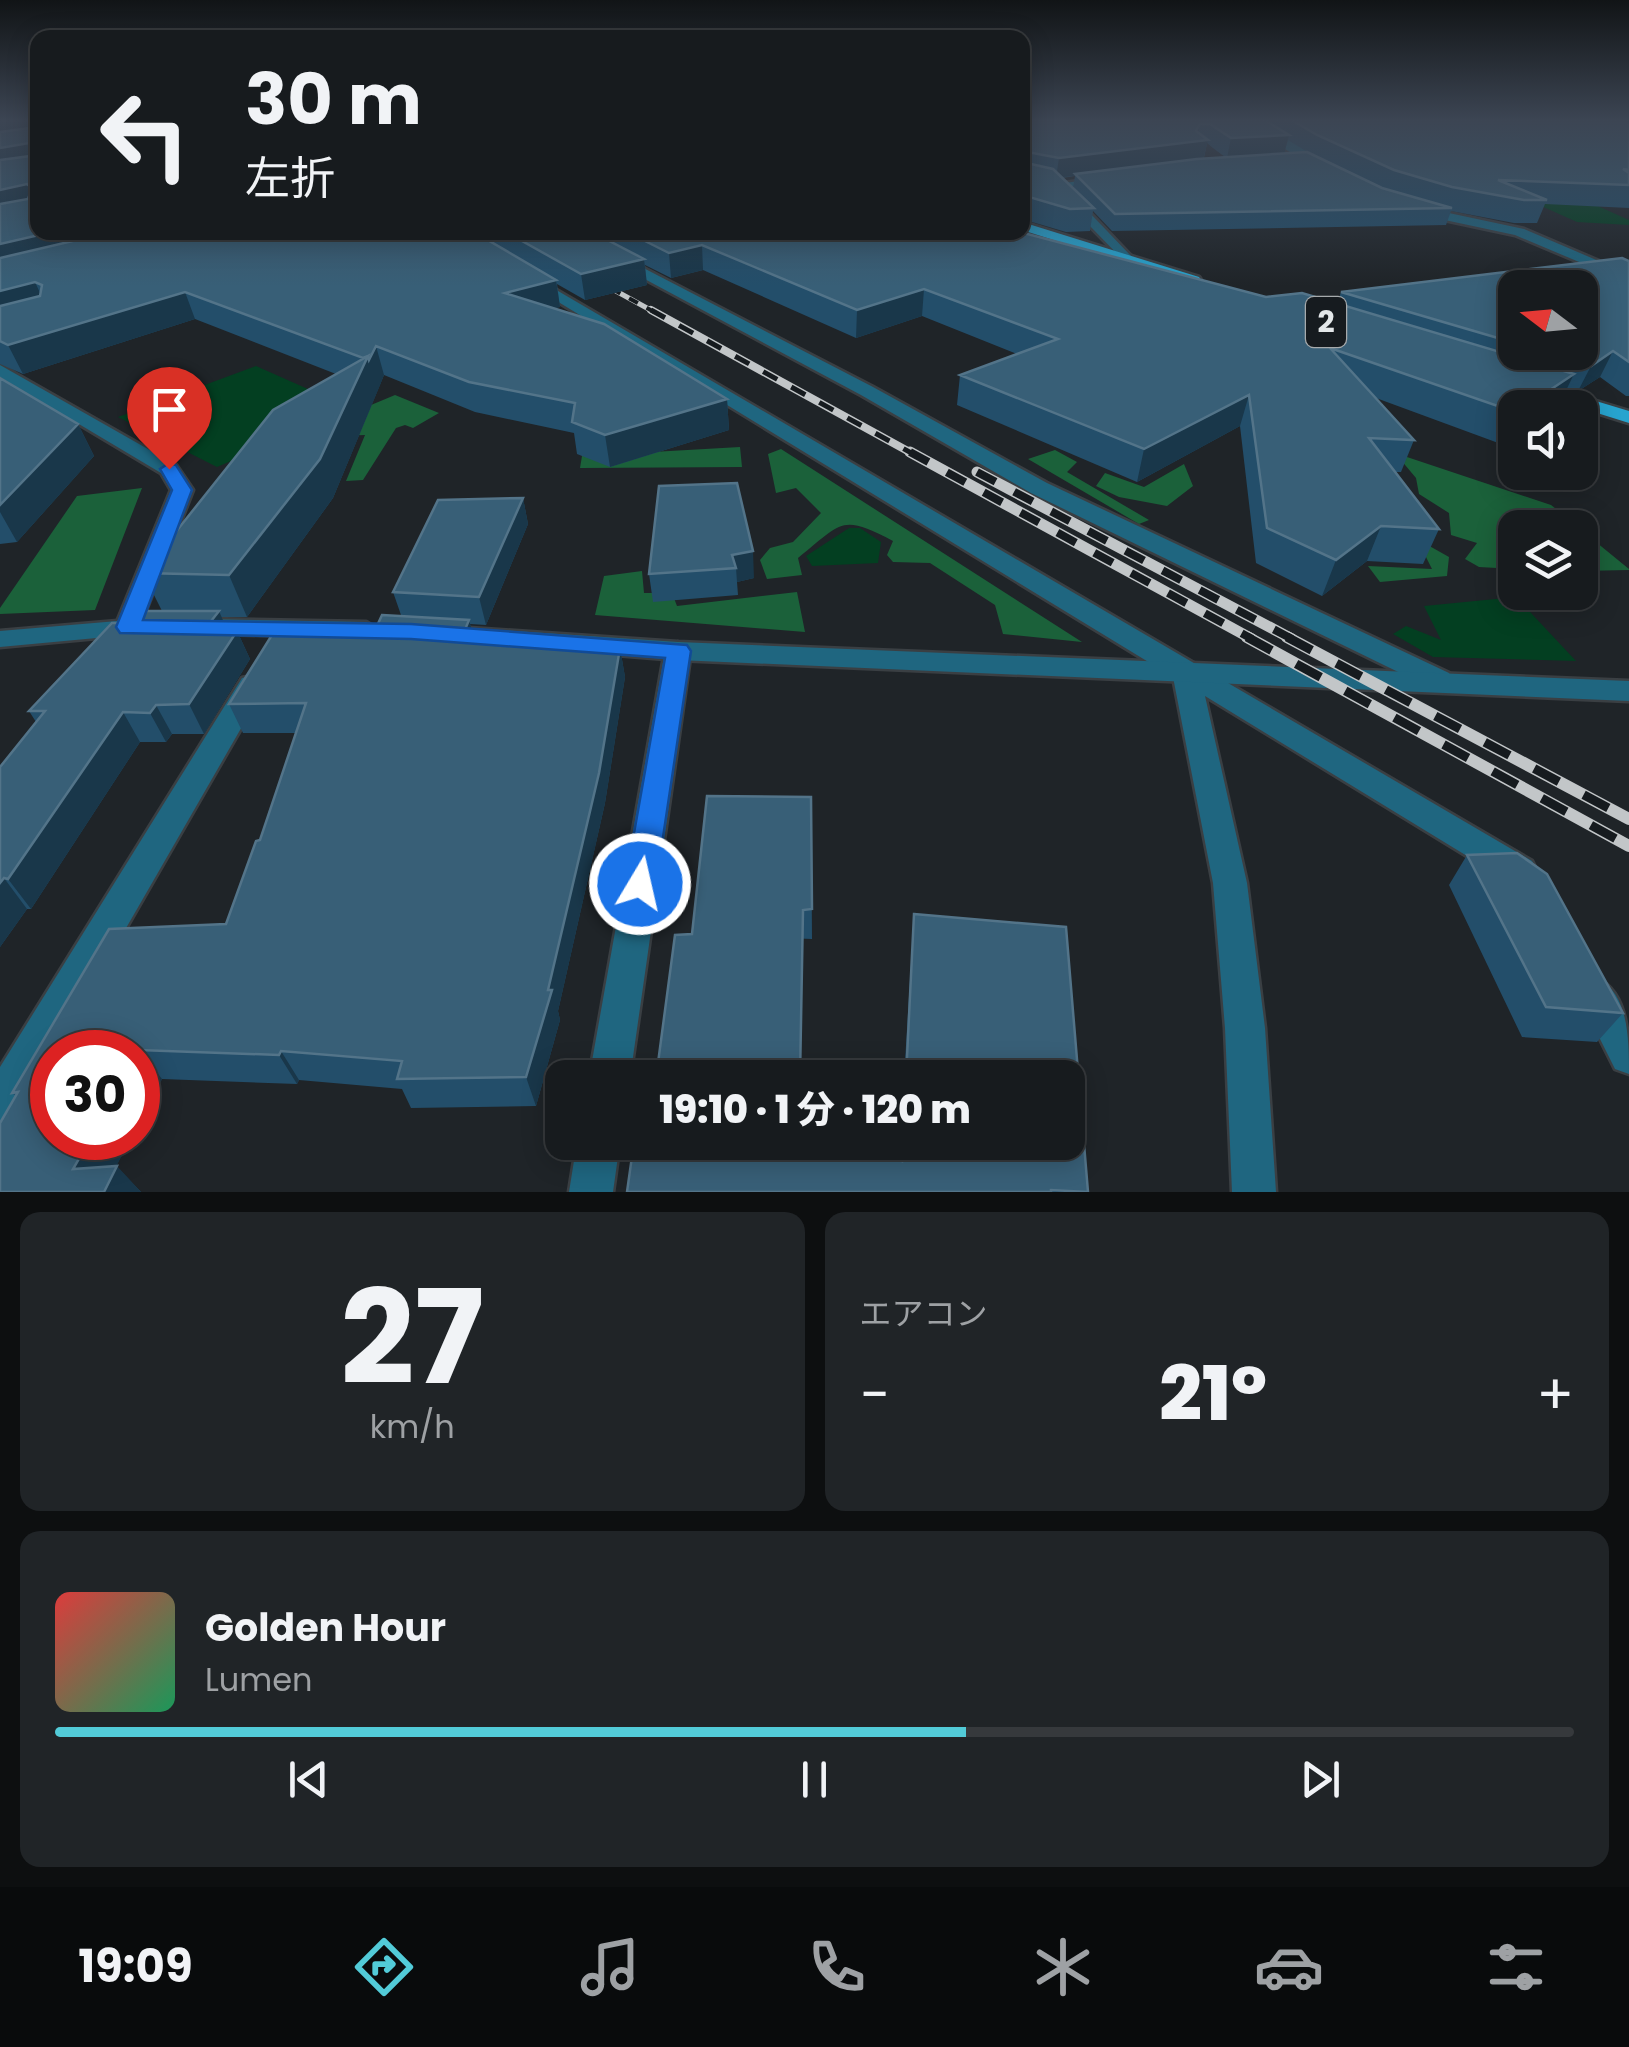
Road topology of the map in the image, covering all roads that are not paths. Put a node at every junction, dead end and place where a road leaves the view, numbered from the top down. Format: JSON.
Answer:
{"nodes":[{"id":1,"x":1127,"y":176,"type":"edge"},
{"id":2,"x":1040,"y":181,"type":"edge"},
{"id":3,"x":1056,"y":185,"type":"junction"},
{"id":4,"x":1398,"y":204,"type":"edge"},
{"id":5,"x":1030,"y":229,"type":"edge"},
{"id":6,"x":578,"y":240,"type":"edge"},
{"id":7,"x":1126,"y":259,"type":"junction"},
{"id":8,"x":518,"y":272,"type":"edge"},
{"id":9,"x":1629,"y":280,"type":"edge"},
{"id":10,"x":1211,"y":285,"type":"edge"},
{"id":11,"x":0,"y":370,"type":"edge"},
{"id":12,"x":1519,"y":382,"type":"edge"},
{"id":13,"x":1629,"y":417,"type":"edge"},
{"id":14,"x":128,"y":627,"type":"junction"},
{"id":15,"x":286,"y":628,"type":"junction"},
{"id":16,"x":0,"y":639,"type":"edge"},
{"id":17,"x":678,"y":651,"type":"junction"},
{"id":18,"x":1186,"y":674,"type":"junction"},
{"id":19,"x":1439,"y":680,"type":"junction"},
{"id":20,"x":1629,"y":691,"type":"edge"},
{"id":21,"x":1544,"y":897,"type":"edge"},
{"id":22,"x":1582,"y":968,"type":"edge"},
{"id":23,"x":1629,"y":1055,"type":"edge"},
{"id":24,"x":612,"y":1060,"type":"edge"},
{"id":25,"x":0,"y":1106,"type":"edge"},
{"id":26,"x":595,"y":1160,"type":"edge"},
{"id":27,"x":590,"y":1192,"type":"edge"},
{"id":28,"x":1254,"y":1192,"type":"edge"}],
"edges":[{"from":1,"to":3,"type":"street"},
{"from":2,"to":3,"type":"street"},
{"from":3,"to":7,"type":"street"},
{"from":4,"to":9,"type":"street"},
{"from":5,"to":7,"type":"main road"},
{"from":6,"to":19,"type":"street"},
{"from":7,"to":10,"type":"main road"},
{"from":8,"to":18,"type":"street"},
{"from":11,"to":14,"type":"street"},
{"from":12,"to":13,"type":"main road"},
{"from":14,"to":15,"type":"street"},
{"from":14,"to":16,"type":"street"},
{"from":15,"to":17,"type":"street"},
{"from":15,"to":25,"type":"street"},
{"from":17,"to":18,"type":"street"},
{"from":17,"to":24,"type":"street"},
{"from":18,"to":19,"type":"street"},
{"from":18,"to":21,"type":"street"},
{"from":18,"to":28,"type":"street"},
{"from":19,"to":20,"type":"street"},
{"from":22,"to":23,"type":"street"},
{"from":26,"to":27,"type":"street"}]}
